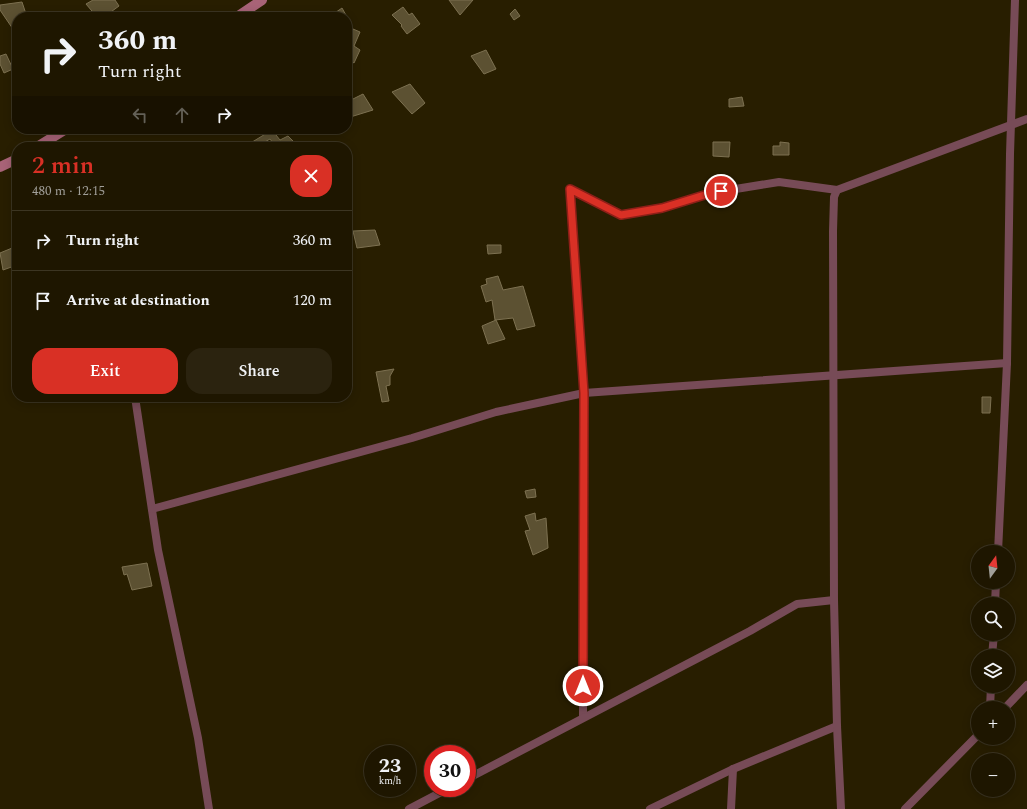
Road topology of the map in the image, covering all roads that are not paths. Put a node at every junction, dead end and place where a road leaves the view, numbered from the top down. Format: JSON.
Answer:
{"nodes":[{"id":1,"x":262,"y":0,"type":"edge"},
{"id":2,"x":1015,"y":0,"type":"edge"},
{"id":3,"x":244,"y":12,"type":"edge"},
{"id":4,"x":1027,"y":119,"type":"edge"},
{"id":5,"x":1011,"y":126,"type":"junction"},
{"id":6,"x":58,"y":134,"type":"edge"},
{"id":7,"x":45,"y":142,"type":"edge"},
{"id":8,"x":12,"y":162,"type":"edge"},
{"id":9,"x":0,"y":168,"type":"edge"},
{"id":10,"x":837,"y":190,"type":"junction"},
{"id":11,"x":1007,"y":363,"type":"junction"},
{"id":12,"x":834,"y":375,"type":"junction"},
{"id":13,"x":584,"y":393,"type":"junction"},
{"id":14,"x":136,"y":402,"type":"edge"},
{"id":15,"x":152,"y":509,"type":"junction"},
{"id":16,"x":998,"y":545,"type":"edge"},
{"id":17,"x":834,"y":600,"type":"junction"},
{"id":18,"x":1027,"y":686,"type":"edge"},
{"id":19,"x":1012,"y":701,"type":"edge"},
{"id":20,"x":583,"y":717,"type":"junction"},
{"id":21,"x":837,"y":726,"type":"junction"},
{"id":22,"x":971,"y":742,"type":"edge"},
{"id":23,"x":733,"y":769,"type":"junction"},
{"id":24,"x":476,"y":773,"type":"edge"},
{"id":25,"x":432,"y":797,"type":"edge"},
{"id":26,"x":209,"y":809,"type":"edge"},
{"id":27,"x":410,"y":809,"type":"edge"},
{"id":28,"x":650,"y":809,"type":"edge"},
{"id":29,"x":731,"y":809,"type":"edge"},
{"id":30,"x":842,"y":809,"type":"edge"},
{"id":31,"x":905,"y":809,"type":"edge"}],
"edges":[{"from":1,"to":3,"type":"main road"},
{"from":2,"to":5,"type":"street"},
{"from":4,"to":5,"type":"street"},
{"from":5,"to":10,"type":"street"},
{"from":5,"to":11,"type":"street"},
{"from":6,"to":7,"type":"main road"},
{"from":8,"to":9,"type":"main road"},
{"from":10,"to":12,"type":"street"},
{"from":10,"to":13,"type":"street"},
{"from":11,"to":12,"type":"street"},
{"from":11,"to":16,"type":"street"},
{"from":12,"to":13,"type":"street"},
{"from":12,"to":17,"type":"street"},
{"from":13,"to":15,"type":"street"},
{"from":13,"to":20,"type":"street"},
{"from":14,"to":15,"type":"street"},
{"from":15,"to":26,"type":"street"},
{"from":17,"to":20,"type":"street"},
{"from":17,"to":21,"type":"street"},
{"from":18,"to":19,"type":"street"},
{"from":20,"to":24,"type":"street"},
{"from":21,"to":23,"type":"street"},
{"from":21,"to":30,"type":"street"},
{"from":22,"to":31,"type":"street"},
{"from":23,"to":28,"type":"street"},
{"from":23,"to":29,"type":"street"},
{"from":25,"to":27,"type":"street"}]}
